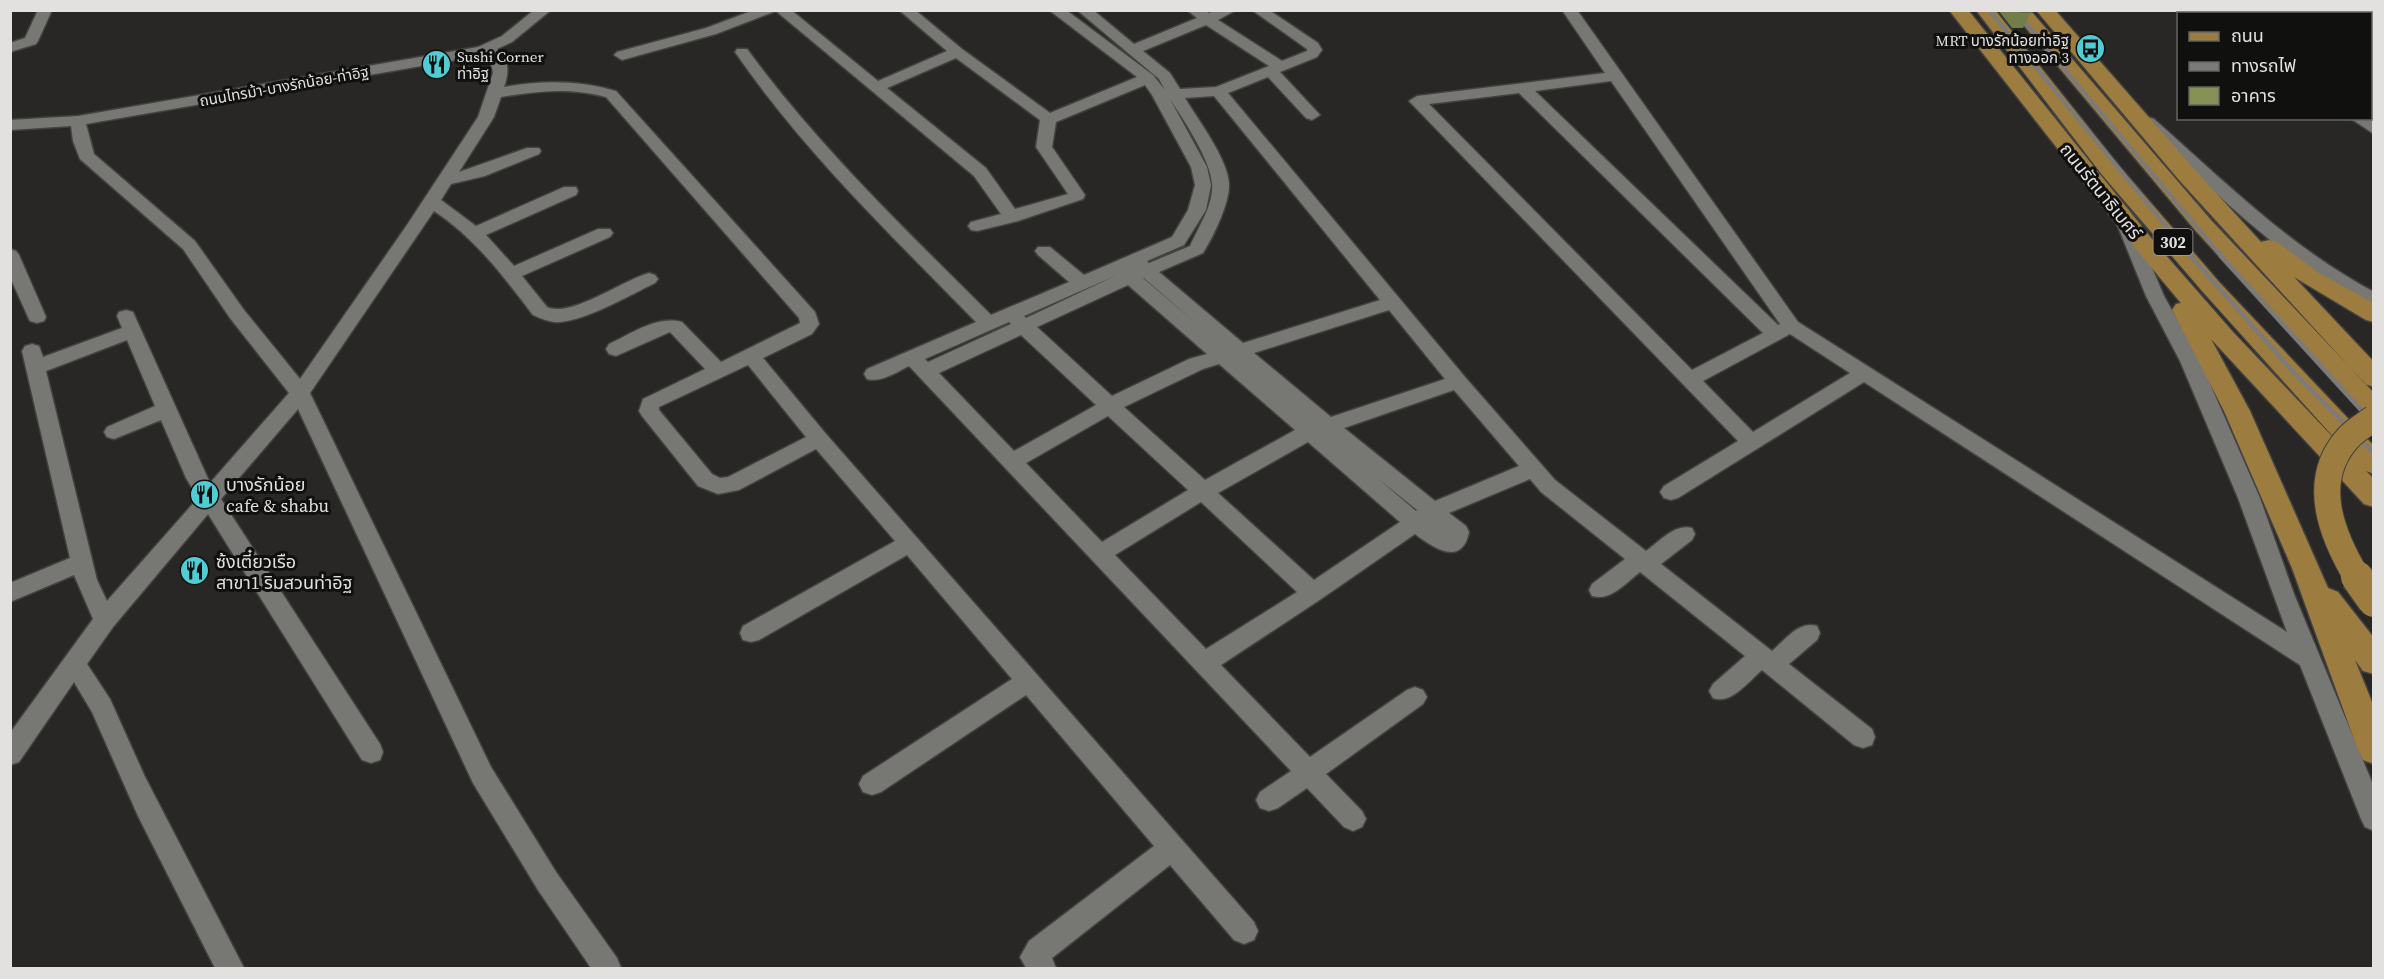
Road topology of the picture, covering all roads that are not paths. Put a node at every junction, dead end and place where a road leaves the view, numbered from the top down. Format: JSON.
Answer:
{"nodes":[{"id":1,"x":45,"y":10,"type":"edge"},
{"id":2,"x":544,"y":10,"type":"edge"},
{"id":3,"x":769,"y":10,"type":"edge"},
{"id":4,"x":783,"y":10,"type":"edge"},
{"id":5,"x":906,"y":10,"type":"edge"},
{"id":6,"x":1056,"y":10,"type":"edge"},
{"id":7,"x":1194,"y":10,"type":"edge"},
{"id":8,"x":1229,"y":10,"type":"edge"},
{"id":9,"x":1258,"y":10,"type":"edge"},
{"id":10,"x":1569,"y":10,"type":"edge"},
{"id":11,"x":1958,"y":10,"type":"edge"},
{"id":12,"x":1967,"y":10,"type":"edge"},
{"id":13,"x":1985,"y":10,"type":"edge"},
{"id":14,"x":2020,"y":10,"type":"edge"},
{"id":15,"x":2037,"y":10,"type":"edge"},
{"id":16,"x":2045,"y":10,"type":"edge"},
{"id":17,"x":1092,"y":12,"type":"edge"},
{"id":18,"x":1207,"y":19,"type":"junction"},
{"id":19,"x":1980,"y":38,"type":"junction"},
{"id":20,"x":10,"y":48,"type":"edge"},
{"id":21,"x":489,"y":49,"type":"junction"},
{"id":22,"x":1134,"y":49,"type":"junction"},
{"id":23,"x":742,"y":52,"type":"dead end"},
{"id":24,"x":957,"y":52,"type":"junction"},
{"id":25,"x":2081,"y":52,"type":"junction"},
{"id":26,"x":622,"y":55,"type":"dead end"},
{"id":27,"x":1277,"y":69,"type":"junction"},
{"id":28,"x":1615,"y":76,"type":"junction"},
{"id":29,"x":1148,"y":78,"type":"junction"},
{"id":30,"x":877,"y":87,"type":"junction"},
{"id":31,"x":1523,"y":88,"type":"junction"},
{"id":32,"x":1218,"y":91,"type":"junction"},
{"id":33,"x":505,"y":92,"type":"junction"},
{"id":34,"x":2116,"y":94,"type":"junction"},
{"id":35,"x":1168,"y":95,"type":"junction"},
{"id":36,"x":1312,"y":115,"type":"dead end"},
{"id":37,"x":1048,"y":119,"type":"junction"},
{"id":38,"x":2361,"y":120,"type":"edge"},
{"id":39,"x":78,"y":121,"type":"junction"},
{"id":40,"x":16,"y":125,"type":"edge"},
{"id":41,"x":2373,"y":129,"type":"edge"},
{"id":42,"x":10,"y":142,"type":"edge"},
{"id":43,"x":533,"y":151,"type":"dead end"},
{"id":44,"x":2187,"y":175,"type":"junction"},
{"id":45,"x":444,"y":181,"type":"junction"},
{"id":46,"x":570,"y":191,"type":"dead end"},
{"id":47,"x":431,"y":201,"type":"junction"},
{"id":48,"x":1012,"y":217,"type":"junction"},
{"id":49,"x":2124,"y":220,"type":"junction"},
{"id":50,"x":977,"y":226,"type":"dead end"},
{"id":51,"x":476,"y":233,"type":"junction"},
{"id":52,"x":604,"y":233,"type":"dead end"},
{"id":53,"x":2148,"y":249,"type":"junction"},
{"id":54,"x":1044,"y":251,"type":"dead end"},
{"id":55,"x":10,"y":255,"type":"edge"},
{"id":56,"x":1132,"y":268,"type":"junction"},
{"id":57,"x":511,"y":274,"type":"junction"},
{"id":58,"x":649,"y":279,"type":"dead end"},
{"id":59,"x":1082,"y":283,"type":"junction"},
{"id":60,"x":2373,"y":300,"type":"edge"},
{"id":61,"x":1392,"y":303,"type":"junction"},
{"id":62,"x":2373,"y":314,"type":"edge"},
{"id":63,"x":37,"y":317,"type":"dead end"},
{"id":64,"x":1018,"y":320,"type":"junction"},
{"id":65,"x":989,"y":324,"type":"junction"},
{"id":66,"x":1783,"y":330,"type":"junction"},
{"id":67,"x":616,"y":349,"type":"dead end"},
{"id":68,"x":1228,"y":352,"type":"junction"},
{"id":69,"x":751,"y":356,"type":"junction"},
{"id":70,"x":919,"y":364,"type":"junction"},
{"id":71,"x":718,"y":371,"type":"junction"},
{"id":72,"x":1864,"y":373,"type":"junction"},
{"id":73,"x":874,"y":374,"type":"dead end"},
{"id":74,"x":2373,"y":378,"type":"edge"},
{"id":75,"x":1690,"y":380,"type":"junction"},
{"id":76,"x":1458,"y":382,"type":"junction"},
{"id":77,"x":300,"y":393,"type":"junction"},
{"id":78,"x":1110,"y":406,"type":"junction"},
{"id":79,"x":165,"y":410,"type":"junction"},
{"id":80,"x":2373,"y":410,"type":"edge"},
{"id":81,"x":2373,"y":417,"type":"edge"},
{"id":82,"x":1319,"y":429,"type":"junction"},
{"id":83,"x":114,"y":432,"type":"dead end"},
{"id":84,"x":819,"y":439,"type":"junction"},
{"id":85,"x":1752,"y":442,"type":"junction"},
{"id":86,"x":1012,"y":461,"type":"junction"},
{"id":87,"x":2373,"y":464,"type":"edge"},
{"id":88,"x":1532,"y":470,"type":"junction"},
{"id":89,"x":1203,"y":491,"type":"junction"},
{"id":90,"x":1671,"y":492,"type":"dead end"},
{"id":91,"x":2373,"y":497,"type":"edge"},
{"id":92,"x":208,"y":500,"type":"junction"},
{"id":93,"x":1424,"y":517,"type":"junction"},
{"id":94,"x":1684,"y":534,"type":"dead end"},
{"id":95,"x":910,"y":543,"type":"junction"},
{"id":96,"x":1100,"y":554,"type":"junction"},
{"id":97,"x":82,"y":562,"type":"junction"},
{"id":98,"x":1642,"y":562,"type":"junction"},
{"id":99,"x":2306,"y":568,"type":"junction"},
{"id":100,"x":1600,"y":590,"type":"dead end"},
{"id":101,"x":10,"y":592,"type":"edge"},
{"id":102,"x":1313,"y":593,"type":"junction"},
{"id":103,"x":2373,"y":601,"type":"edge"},
{"id":104,"x":105,"y":620,"type":"junction"},
{"id":105,"x":751,"y":633,"type":"dead end"},
{"id":106,"x":1809,"y":633,"type":"dead end"},
{"id":107,"x":2310,"y":660,"type":"junction"},
{"id":108,"x":1767,"y":661,"type":"junction"},
{"id":109,"x":2373,"y":662,"type":"edge"},
{"id":110,"x":73,"y":663,"type":"junction"},
{"id":111,"x":1204,"y":663,"type":"junction"},
{"id":112,"x":1028,"y":681,"type":"junction"},
{"id":113,"x":1721,"y":691,"type":"dead end"},
{"id":114,"x":1414,"y":698,"type":"dead end"},
{"id":115,"x":1863,"y":737,"type":"dead end"},
{"id":116,"x":2373,"y":750,"type":"edge"},
{"id":117,"x":371,"y":752,"type":"dead end"},
{"id":118,"x":10,"y":754,"type":"edge"},
{"id":119,"x":1307,"y":771,"type":"junction"},
{"id":120,"x":872,"y":784,"type":"dead end"},
{"id":121,"x":1269,"y":800,"type":"dead end"},
{"id":122,"x":1353,"y":819,"type":"dead end"},
{"id":123,"x":2373,"y":819,"type":"edge"},
{"id":124,"x":1171,"y":849,"type":"junction"},
{"id":125,"x":1244,"y":931,"type":"dead end"},
{"id":126,"x":230,"y":969,"type":"edge"},
{"id":127,"x":607,"y":969,"type":"edge"},
{"id":128,"x":1042,"y":969,"type":"edge"}],
"edges":[{"from":1,"to":20,"type":"street"},
{"from":2,"to":21,"type":"street","name":"ถนนไทรม้า-บางรักน้อย-ท่าอิฐ"},
{"from":3,"to":26,"type":"street"},
{"from":4,"to":30,"type":"street"},
{"from":5,"to":24,"type":"street"},
{"from":6,"to":29,"type":"street"},
{"from":7,"to":18,"type":"street"},
{"from":8,"to":18,"type":"street"},
{"from":9,"to":27,"type":"street"},
{"from":10,"to":28,"type":"street"},
{"from":11,"to":19,"type":"main road","name":"ถนนรัตนาธิเบศร์","number":"302"},
{"from":12,"to":19,"type":"main road"},
{"from":13,"to":87,"type":"main road","name":"ถนนรัตนาธิเบศร์","number":"302"},
{"from":14,"to":80,"type":"main road","number":"302"},
{"from":15,"to":25,"type":"main road"},
{"from":16,"to":25,"type":"main road"},
{"from":17,"to":22,"type":"street"},
{"from":18,"to":22,"type":"street"},
{"from":18,"to":27,"type":"street"},
{"from":19,"to":49,"type":"main road","name":"ถนนรัตนาธิเบศร์","number":"302"},
{"from":21,"to":33,"type":"street"},
{"from":21,"to":39,"type":"street","name":"ถนนไทรม้า-บางรักน้อย-ท่าอิฐ"},
{"from":22,"to":35,"type":"street"},
{"from":23,"to":65,"type":"street"},
{"from":24,"to":30,"type":"street"},
{"from":24,"to":37,"type":"street"},
{"from":25,"to":34,"type":"main road"},
{"from":27,"to":32,"type":"street"},
{"from":27,"to":36,"type":"street"},
{"from":28,"to":31,"type":"street"},
{"from":28,"to":66,"type":"street"},
{"from":29,"to":35,"type":"street"},
{"from":29,"to":37,"type":"street"},
{"from":30,"to":48,"type":"street"},
{"from":31,"to":66,"type":"street"},
{"from":31,"to":75,"type":"street"},
{"from":32,"to":35,"type":"street"},
{"from":32,"to":61,"type":"street"},
{"from":33,"to":45,"type":"street"},
{"from":33,"to":69,"type":"street"},
{"from":34,"to":44,"type":"main road"},
{"from":34,"to":60,"type":"street"},
{"from":35,"to":56,"type":"street"},
{"from":37,"to":48,"type":"street"},
{"from":38,"to":41,"type":"street"},
{"from":39,"to":40,"type":"street","name":"ถนนไทรม้า-บางรักน้อย-ท่าอิฐ"},
{"from":39,"to":77,"type":"street"},
{"from":40,"to":42,"type":"street"},
{"from":43,"to":45,"type":"street"},
{"from":44,"to":62,"type":"main road"},
{"from":44,"to":74,"type":"main road"},
{"from":45,"to":47,"type":"street"},
{"from":46,"to":51,"type":"street"},
{"from":47,"to":51,"type":"street"},
{"from":47,"to":77,"type":"street"},
{"from":48,"to":50,"type":"street"},
{"from":49,"to":53,"type":"main road","name":"ถนนรัตนาธิเบศร์","number":"302"},
{"from":49,"to":107,"type":"street"},
{"from":51,"to":57,"type":"street"},
{"from":52,"to":57,"type":"street"},
{"from":53,"to":91,"type":"main road","name":"ถนนรัตนาธิเบศร์","number":"302"},
{"from":53,"to":99,"type":"main road"},
{"from":54,"to":59,"type":"street"},
{"from":55,"to":63,"type":"street"},
{"from":56,"to":59,"type":"street"},
{"from":56,"to":64,"type":"street"},
{"from":56,"to":68,"type":"street"},
{"from":57,"to":58,"type":"street"},
{"from":59,"to":64,"type":"street"},
{"from":61,"to":68,"type":"street"},
{"from":61,"to":76,"type":"street"},
{"from":64,"to":65,"type":"street"},
{"from":64,"to":70,"type":"street"},
{"from":64,"to":78,"type":"street"},
{"from":65,"to":70,"type":"street"},
{"from":66,"to":72,"type":"street"},
{"from":66,"to":75,"type":"street"},
{"from":67,"to":71,"type":"street"},
{"from":68,"to":78,"type":"street"},
{"from":68,"to":82,"type":"street"},
{"from":69,"to":71,"type":"street"},
{"from":69,"to":84,"type":"street"},
{"from":70,"to":73,"type":"street"},
{"from":70,"to":86,"type":"street"},
{"from":71,"to":84,"type":"street"},
{"from":72,"to":85,"type":"street"},
{"from":72,"to":107,"type":"street"},
{"from":75,"to":85,"type":"street"},
{"from":76,"to":82,"type":"street"},
{"from":76,"to":88,"type":"street"},
{"from":77,"to":92,"type":"street"},
{"from":77,"to":127,"type":"street"},
{"from":78,"to":86,"type":"street"},
{"from":78,"to":89,"type":"street"},
{"from":79,"to":83,"type":"street"},
{"from":79,"to":92,"type":"street"},
{"from":79,"to":97,"type":"street"},
{"from":81,"to":103,"type":"main road","bridge":true},
{"from":82,"to":89,"type":"street"},
{"from":82,"to":93,"type":"street"},
{"from":84,"to":95,"type":"street"},
{"from":85,"to":90,"type":"street"},
{"from":86,"to":96,"type":"street"},
{"from":88,"to":93,"type":"street"},
{"from":88,"to":98,"type":"street"},
{"from":89,"to":96,"type":"street"},
{"from":89,"to":102,"type":"street"},
{"from":92,"to":104,"type":"street"},
{"from":92,"to":117,"type":"street"},
{"from":93,"to":102,"type":"street"},
{"from":94,"to":98,"type":"street"},
{"from":95,"to":105,"type":"street"},
{"from":95,"to":112,"type":"street"},
{"from":96,"to":111,"type":"street"},
{"from":97,"to":101,"type":"street"},
{"from":97,"to":104,"type":"street"},
{"from":98,"to":100,"type":"street"},
{"from":98,"to":108,"type":"street"},
{"from":99,"to":109,"type":"main road"},
{"from":99,"to":116,"type":"main road"},
{"from":102,"to":111,"type":"street"},
{"from":104,"to":110,"type":"street"},
{"from":106,"to":108,"type":"street"},
{"from":107,"to":123,"type":"street"},
{"from":108,"to":113,"type":"street"},
{"from":108,"to":115,"type":"street"},
{"from":110,"to":118,"type":"street"},
{"from":110,"to":126,"type":"street"},
{"from":111,"to":119,"type":"street"},
{"from":112,"to":120,"type":"street"},
{"from":112,"to":124,"type":"street"},
{"from":114,"to":119,"type":"street"},
{"from":119,"to":121,"type":"street"},
{"from":119,"to":122,"type":"street"},
{"from":124,"to":125,"type":"street"},
{"from":124,"to":128,"type":"street"}]}
